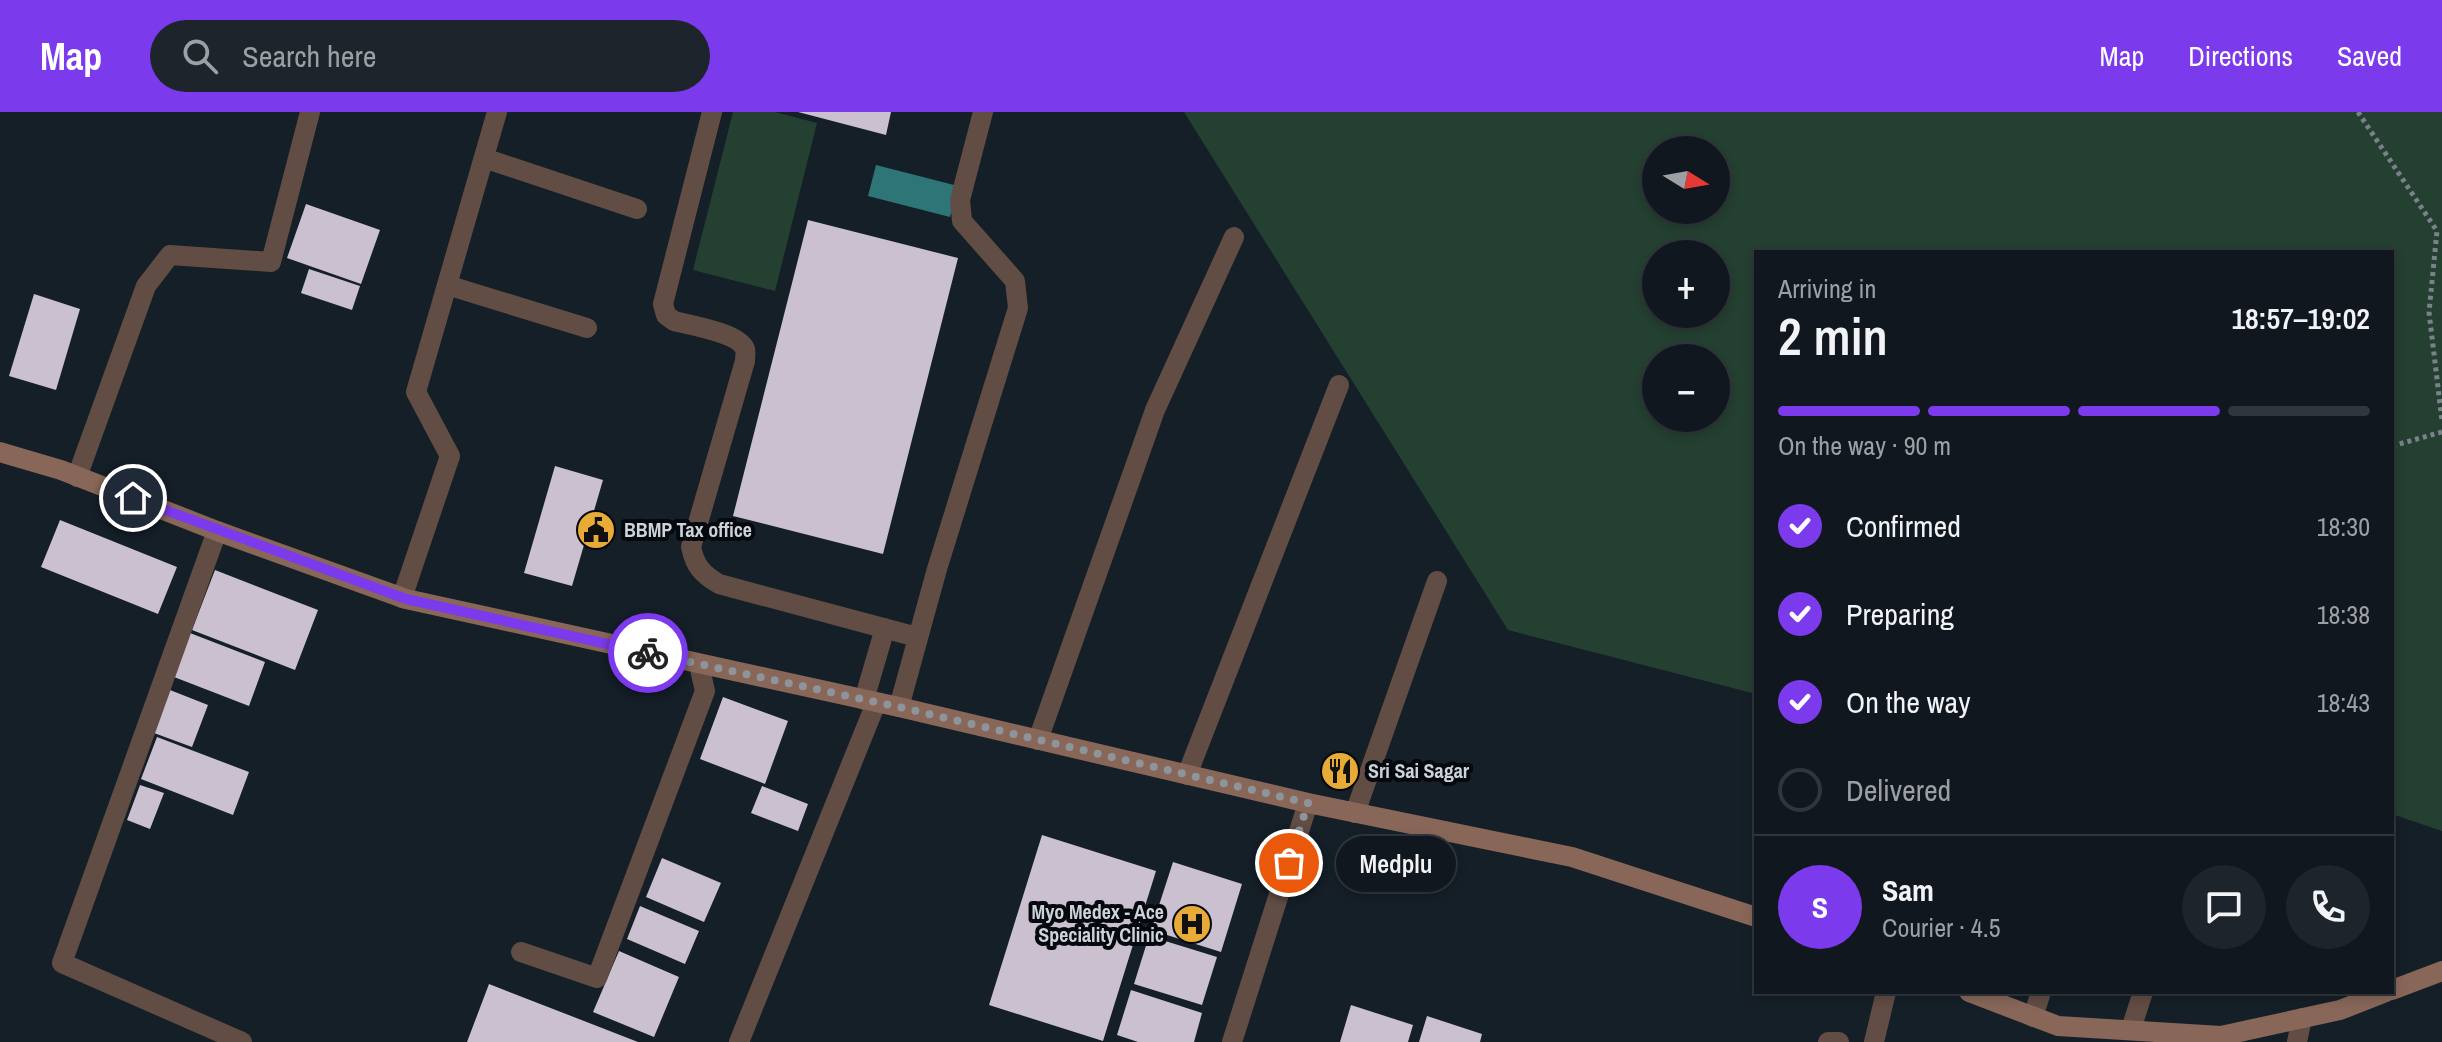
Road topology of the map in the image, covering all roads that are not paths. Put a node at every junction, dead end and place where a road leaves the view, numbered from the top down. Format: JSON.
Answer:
{"nodes":[{"id":1,"x":310,"y":112,"type":"edge"},
{"id":2,"x":497,"y":112,"type":"edge"},
{"id":3,"x":712,"y":112,"type":"edge"},
{"id":4,"x":983,"y":112,"type":"edge"},
{"id":5,"x":484,"y":158,"type":"junction"},
{"id":6,"x":637,"y":209,"type":"dead end"},
{"id":7,"x":1234,"y":237,"type":"dead end"},
{"id":8,"x":447,"y":285,"type":"junction"},
{"id":9,"x":587,"y":328,"type":"dead end"},
{"id":10,"x":1339,"y":385,"type":"dead end"},
{"id":11,"x":0,"y":452,"type":"edge"},
{"id":12,"x":77,"y":477,"type":"junction"},
{"id":13,"x":217,"y":531,"type":"junction"},
{"id":14,"x":1437,"y":581,"type":"dead end"},
{"id":15,"x":402,"y":598,"type":"junction"},
{"id":16,"x":885,"y":628,"type":"junction"},
{"id":17,"x":917,"y":637,"type":"junction"},
{"id":18,"x":699,"y":665,"type":"junction"},
{"id":19,"x":870,"y":702,"type":"junction"},
{"id":20,"x":899,"y":707,"type":"junction"},
{"id":21,"x":1038,"y":740,"type":"junction"},
{"id":22,"x":1187,"y":775,"type":"junction"},
{"id":23,"x":1308,"y":803,"type":"junction"},
{"id":24,"x":1355,"y":813,"type":"junction"},
{"id":25,"x":1754,"y":916,"type":"edge"},
{"id":26,"x":521,"y":952,"type":"dead end"},
{"id":27,"x":2442,"y":971,"type":"edge"},
{"id":28,"x":2394,"y":989,"type":"edge"},
{"id":29,"x":1886,"y":994,"type":"edge"},
{"id":30,"x":1974,"y":994,"type":"edge"},
{"id":31,"x":2040,"y":994,"type":"edge"},
{"id":32,"x":2142,"y":994,"type":"edge"},
{"id":33,"x":2381,"y":994,"type":"edge"},
{"id":34,"x":2033,"y":1017,"type":"junction"},
{"id":35,"x":2302,"y":1018,"type":"junction"},
{"id":36,"x":2131,"y":1029,"type":"junction"},
{"id":37,"x":194,"y":1033,"type":"edge"},
{"id":38,"x":242,"y":1042,"type":"edge"},
{"id":39,"x":739,"y":1042,"type":"edge"},
{"id":40,"x":1232,"y":1042,"type":"edge"},
{"id":41,"x":1828,"y":1042,"type":"edge"},
{"id":42,"x":1839,"y":1042,"type":"edge"},
{"id":43,"x":1874,"y":1042,"type":"edge"},
{"id":44,"x":2297,"y":1042,"type":"edge"}],
"edges":[{"from":1,"to":12,"type":"street"},
{"from":2,"to":5,"type":"street"},
{"from":3,"to":16,"type":"street"},
{"from":4,"to":17,"type":"street"},
{"from":5,"to":6,"type":"street"},
{"from":5,"to":8,"type":"street"},
{"from":7,"to":21,"type":"street"},
{"from":8,"to":9,"type":"street"},
{"from":8,"to":15,"type":"street"},
{"from":10,"to":22,"type":"street"},
{"from":11,"to":12,"type":"street"},
{"from":12,"to":13,"type":"street"},
{"from":13,"to":15,"type":"street"},
{"from":13,"to":37,"type":"street"},
{"from":14,"to":24,"type":"street"},
{"from":15,"to":18,"type":"street"},
{"from":16,"to":17,"type":"street"},
{"from":16,"to":19,"type":"street"},
{"from":17,"to":20,"type":"street"},
{"from":18,"to":19,"type":"street"},
{"from":18,"to":26,"type":"street"},
{"from":19,"to":20,"type":"street"},
{"from":19,"to":39,"type":"street"},
{"from":20,"to":21,"type":"street"},
{"from":21,"to":22,"type":"street"},
{"from":22,"to":23,"type":"street"},
{"from":23,"to":24,"type":"street"},
{"from":23,"to":40,"type":"street"},
{"from":24,"to":25,"type":"street"},
{"from":27,"to":28,"type":"street"},
{"from":29,"to":43,"type":"street"},
{"from":30,"to":34,"type":"street"},
{"from":31,"to":34,"type":"street"},
{"from":32,"to":36,"type":"street"},
{"from":33,"to":35,"type":"street"},
{"from":34,"to":36,"type":"street"},
{"from":35,"to":36,"type":"street"},
{"from":35,"to":44,"type":"street"},
{"from":37,"to":38,"type":"street"},
{"from":41,"to":42,"type":"street"}]}
